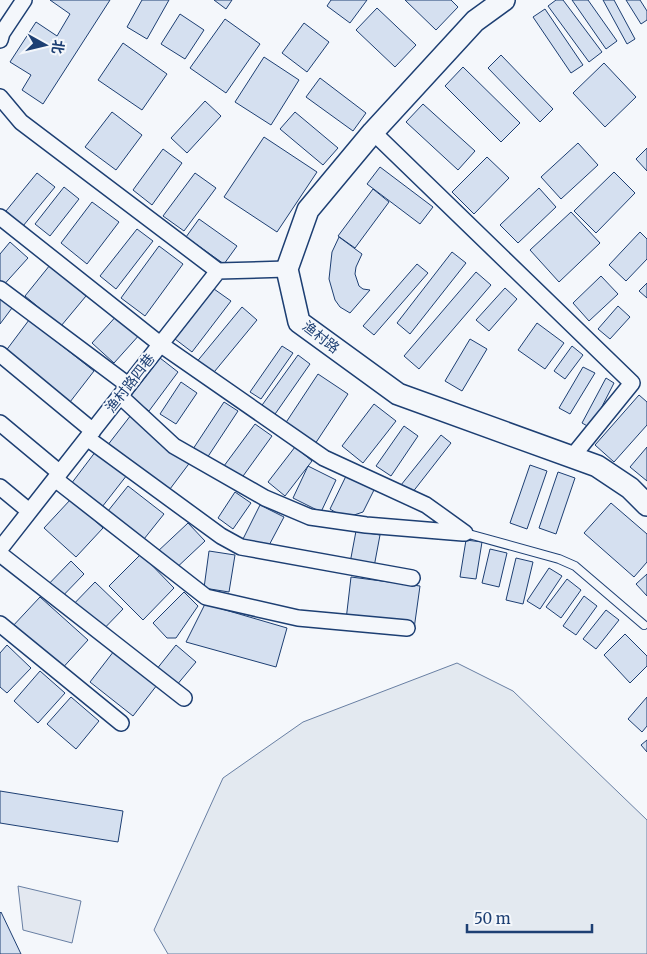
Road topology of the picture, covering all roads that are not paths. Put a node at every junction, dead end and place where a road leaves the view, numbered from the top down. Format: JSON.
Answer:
{"nodes":[{"id":1,"x":24,"y":0,"type":"edge"},
{"id":2,"x":504,"y":0,"type":"edge"},
{"id":3,"x":0,"y":40,"type":"edge"},
{"id":4,"x":0,"y":97,"type":"edge"},
{"id":5,"x":373,"y":132,"type":"junction"},
{"id":6,"x":0,"y":217,"type":"edge"},
{"id":7,"x":286,"y":269,"type":"junction"},
{"id":8,"x":218,"y":271,"type":"junction"},
{"id":9,"x":0,"y":289,"type":"edge"},
{"id":10,"x":160,"y":344,"type":"junction"},
{"id":11,"x":0,"y":354,"type":"edge"},
{"id":12,"x":124,"y":390,"type":"junction"},
{"id":13,"x":0,"y":423,"type":"edge"},
{"id":14,"x":90,"y":434,"type":"junction"},
{"id":15,"x":572,"y":457,"type":"junction"},
{"id":16,"x":57,"y":476,"type":"junction"},
{"id":17,"x":0,"y":487,"type":"edge"},
{"id":18,"x":647,"y":505,"type":"edge"},
{"id":19,"x":29,"y":511,"type":"junction"},
{"id":20,"x":464,"y":533,"type":"junction"},
{"id":21,"x":0,"y":549,"type":"edge"},
{"id":22,"x":0,"y":554,"type":"edge"},
{"id":23,"x":412,"y":578,"type":"dead end"},
{"id":24,"x":0,"y":624,"type":"edge"},
{"id":25,"x":644,"y":625,"type":"dead end"},
{"id":26,"x":407,"y":628,"type":"dead end"},
{"id":27,"x":184,"y":698,"type":"dead end"},
{"id":28,"x":121,"y":723,"type":"dead end"}],
"edges":[{"from":1,"to":3,"type":"street"},
{"from":2,"to":5,"type":"street"},
{"from":4,"to":8,"type":"street"},
{"from":5,"to":7,"type":"street"},
{"from":5,"to":15,"type":"street"},
{"from":6,"to":10,"type":"street"},
{"from":7,"to":8,"type":"street"},
{"from":7,"to":15,"type":"street","name":"渔村路"},
{"from":8,"to":10,"type":"street","name":"渔村路四巷"},
{"from":9,"to":12,"type":"street"},
{"from":10,"to":12,"type":"street","name":"渔村路四巷"},
{"from":10,"to":20,"type":"street"},
{"from":11,"to":14,"type":"street"},
{"from":12,"to":14,"type":"street","name":"渔村路四巷"},
{"from":12,"to":20,"type":"street"},
{"from":13,"to":16,"type":"street"},
{"from":14,"to":16,"type":"street","name":"渔村路四巷"},
{"from":14,"to":23,"type":"street"},
{"from":15,"to":18,"type":"street","name":"渔村路"},
{"from":16,"to":19,"type":"street","name":"渔村路四巷"},
{"from":16,"to":26,"type":"street"},
{"from":17,"to":19,"type":"street"},
{"from":19,"to":21,"type":"street","name":"渔村路四巷"},
{"from":20,"to":25,"type":"lane"},
{"from":22,"to":27,"type":"street"},
{"from":24,"to":28,"type":"street"}]}
